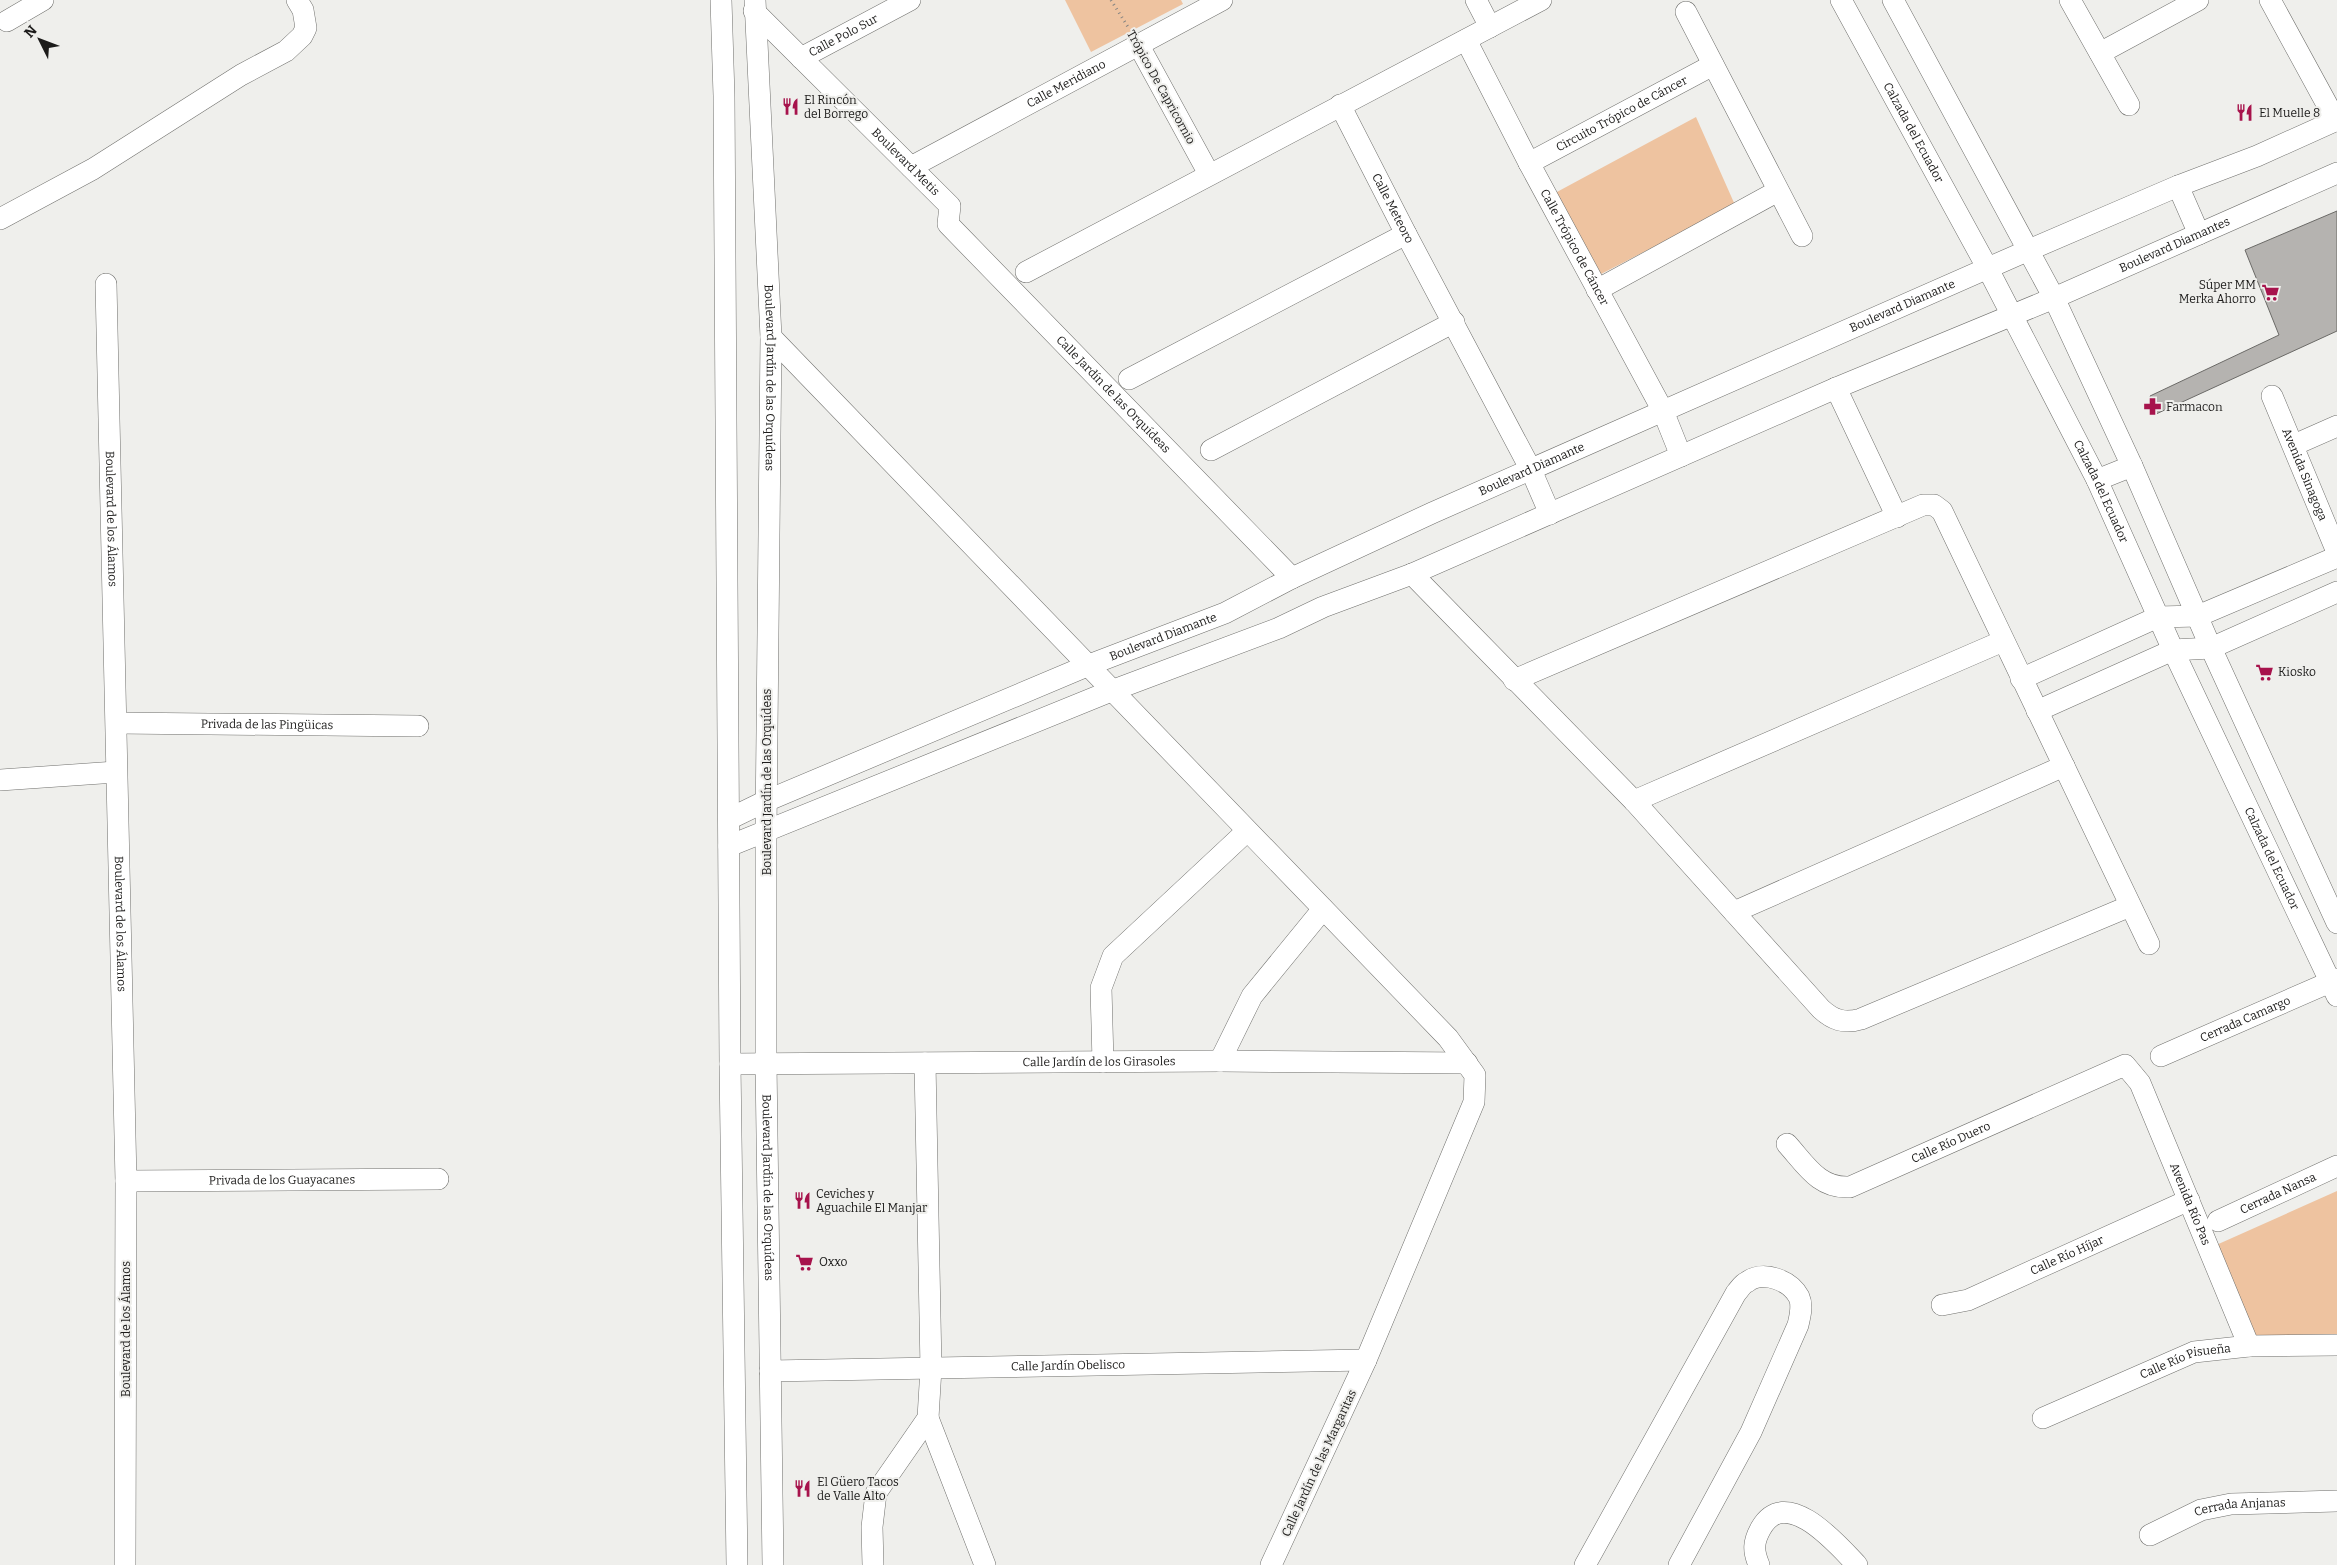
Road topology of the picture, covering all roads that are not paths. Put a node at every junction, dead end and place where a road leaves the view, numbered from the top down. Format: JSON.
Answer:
{"nodes":[{"id":1,"x":43,"y":0,"type":"edge"},
{"id":2,"x":298,"y":0,"type":"edge"},
{"id":3,"x":721,"y":0,"type":"edge"},
{"id":4,"x":910,"y":0,"type":"edge"},
{"id":5,"x":1222,"y":0,"type":"edge"},
{"id":6,"x":1476,"y":0,"type":"edge"},
{"id":7,"x":1541,"y":0,"type":"edge"},
{"id":8,"x":1841,"y":0,"type":"edge"},
{"id":9,"x":1893,"y":0,"type":"edge"},
{"id":10,"x":2070,"y":0,"type":"edge"},
{"id":11,"x":2198,"y":0,"type":"edge"},
{"id":12,"x":2270,"y":0,"type":"edge"},
{"id":13,"x":754,"y":5,"type":"edge"},
{"id":14,"x":1686,"y":12,"type":"dead end"},
{"id":15,"x":7,"y":21,"type":"dead end"},
{"id":16,"x":1490,"y":26,"type":"junction"},
{"id":17,"x":1466,"y":40,"type":"junction"},
{"id":18,"x":1138,"y":44,"type":"junction"},
{"id":19,"x":2100,"y":53,"type":"junction"},
{"id":20,"x":801,"y":58,"type":"junction"},
{"id":21,"x":1713,"y":65,"type":"junction"},
{"id":22,"x":1340,"y":105,"type":"junction"},
{"id":23,"x":2129,"y":105,"type":"dead end"},
{"id":24,"x":2336,"y":120,"type":"edge"},
{"id":25,"x":1529,"y":163,"type":"junction"},
{"id":26,"x":911,"y":167,"type":"junction"},
{"id":27,"x":2337,"y":173,"type":"edge"},
{"id":28,"x":1209,"y":174,"type":"junction"},
{"id":29,"x":2178,"y":186,"type":"junction"},
{"id":30,"x":1778,"y":191,"type":"junction"},
{"id":31,"x":950,"y":206,"type":"joint"},
{"id":32,"x":0,"y":219,"type":"edge"},
{"id":33,"x":1406,"y":234,"type":"junction"},
{"id":34,"x":2199,"y":234,"type":"junction"},
{"id":35,"x":1802,"y":236,"type":"dead end"},
{"id":36,"x":2029,"y":250,"type":"junction"},
{"id":37,"x":1988,"y":269,"type":"junction"},
{"id":38,"x":1026,"y":272,"type":"dead end"},
{"id":39,"x":106,"y":284,"type":"dead end"},
{"id":40,"x":1597,"y":290,"type":"junction"},
{"id":41,"x":2054,"y":298,"type":"junction"},
{"id":42,"x":2012,"y":315,"type":"junction"},
{"id":43,"x":1454,"y":322,"type":"junction"},
{"id":44,"x":771,"y":337,"type":"junction"},
{"id":45,"x":1129,"y":380,"type":"dead end"},
{"id":46,"x":1836,"y":388,"type":"junction"},
{"id":47,"x":2272,"y":396,"type":"dead end"},
{"id":48,"x":1663,"y":411,"type":"junction"},
{"id":49,"x":2337,"y":426,"type":"edge"},
{"id":50,"x":2294,"y":445,"type":"junction"},
{"id":51,"x":1211,"y":450,"type":"dead end"},
{"id":52,"x":1682,"y":456,"type":"junction"},
{"id":53,"x":2132,"y":466,"type":"junction"},
{"id":54,"x":1531,"y":470,"type":"junction"},
{"id":55,"x":2097,"y":480,"type":"junction"},
{"id":56,"x":1550,"y":514,"type":"junction"},
{"id":57,"x":1897,"y":516,"type":"junction"},
{"id":58,"x":2337,"y":552,"type":"edge"},
{"id":59,"x":2337,"y":557,"type":"edge"},
{"id":60,"x":1412,"y":574,"type":"junction"},
{"id":61,"x":1292,"y":578,"type":"junction"},
{"id":62,"x":2337,"y":592,"type":"edge"},
{"id":63,"x":2198,"y":616,"type":"junction"},
{"id":64,"x":2158,"y":617,"type":"junction"},
{"id":65,"x":2003,"y":641,"type":"junction"},
{"id":66,"x":2210,"y":648,"type":"junction"},
{"id":67,"x":2172,"y":650,"type":"junction"},
{"id":68,"x":1089,"y":665,"type":"junction"},
{"id":69,"x":2021,"y":679,"type":"junction"},
{"id":70,"x":1514,"y":680,"type":"junction"},
{"id":71,"x":1111,"y":691,"type":"junction"},
{"id":72,"x":2037,"y":712,"type":"junction"},
{"id":73,"x":117,"y":723,"type":"junction"},
{"id":74,"x":418,"y":726,"type":"dead end"},
{"id":75,"x":2064,"y":766,"type":"junction"},
{"id":76,"x":116,"y":772,"type":"junction"},
{"id":77,"x":0,"y":780,"type":"edge"},
{"id":78,"x":766,"y":801,"type":"junction"},
{"id":79,"x":1634,"y":801,"type":"junction"},
{"id":80,"x":729,"y":819,"type":"junction"},
{"id":81,"x":766,"y":830,"type":"junction"},
{"id":82,"x":1247,"y":832,"type":"junction"},
{"id":83,"x":2299,"y":842,"type":"junction"},
{"id":84,"x":729,"y":846,"type":"junction"},
{"id":85,"x":2271,"y":855,"type":"junction"},
{"id":86,"x":2130,"y":906,"type":"junction"},
{"id":87,"x":1322,"y":909,"type":"junction"},
{"id":88,"x":1734,"y":912,"type":"junction"},
{"id":89,"x":2337,"y":923,"type":"edge"},
{"id":90,"x":2149,"y":944,"type":"dead end"},
{"id":91,"x":2335,"y":986,"type":"edge"},
{"id":92,"x":2161,"y":1056,"type":"dead end"},
{"id":93,"x":1220,"y":1061,"type":"junction"},
{"id":94,"x":766,"y":1062,"type":"junction"},
{"id":95,"x":1103,"y":1062,"type":"junction"},
{"id":96,"x":925,"y":1063,"type":"junction"},
{"id":97,"x":1467,"y":1063,"type":"junction"},
{"id":98,"x":730,"y":1064,"type":"junction"},
{"id":99,"x":2124,"y":1065,"type":"joint"},
{"id":100,"x":1788,"y":1144,"type":"dead end"},
{"id":101,"x":2337,"y":1166,"type":"edge"},
{"id":102,"x":438,"y":1179,"type":"dead end"},
{"id":103,"x":126,"y":1181,"type":"junction"},
{"id":104,"x":2188,"y":1200,"type":"junction"},
{"id":105,"x":2218,"y":1221,"type":"dead end"},
{"id":106,"x":1942,"y":1306,"type":"dead end"},
{"id":107,"x":2337,"y":1345,"type":"edge"},
{"id":108,"x":2249,"y":1346,"type":"junction"},
{"id":109,"x":1366,"y":1360,"type":"junction"},
{"id":110,"x":931,"y":1368,"type":"junction"},
{"id":111,"x":770,"y":1370,"type":"junction"},
{"id":112,"x":928,"y":1418,"type":"junction"},
{"id":113,"x":2043,"y":1418,"type":"dead end"},
{"id":114,"x":2337,"y":1501,"type":"edge"},
{"id":115,"x":2150,"y":1535,"type":"dead end"},
{"id":116,"x":125,"y":1565,"type":"edge"},
{"id":117,"x":737,"y":1565,"type":"edge"},
{"id":118,"x":773,"y":1565,"type":"edge"},
{"id":119,"x":874,"y":1565,"type":"edge"},
{"id":120,"x":984,"y":1565,"type":"edge"},
{"id":121,"x":1271,"y":1565,"type":"edge"},
{"id":122,"x":1585,"y":1565,"type":"edge"},
{"id":123,"x":1680,"y":1565,"type":"edge"},
{"id":124,"x":1759,"y":1565,"type":"edge"},
{"id":125,"x":1856,"y":1565,"type":"edge"}],
"edges":[{"from":1,"to":15,"type":"street"},
{"from":2,"to":32,"type":"street"},
{"from":3,"to":80,"type":"street"},
{"from":4,"to":20,"type":"street","name":"Calle Polo Sur"},
{"from":5,"to":18,"type":"street","name":"Calle Meridiano"},
{"from":6,"to":16,"type":"street"},
{"from":7,"to":16,"type":"street"},
{"from":8,"to":37,"type":"street","name":"Calzada del Ecuador"},
{"from":9,"to":36,"type":"street"},
{"from":10,"to":19,"type":"street"},
{"from":11,"to":19,"type":"street"},
{"from":12,"to":24,"type":"street"},
{"from":13,"to":20,"type":"street","name":"Boulevard Metis"},
{"from":13,"to":44,"type":"street","name":"Boulevard Jardín de las Orquídeas"},
{"from":14,"to":21,"type":"street"},
{"from":16,"to":17,"type":"street"},
{"from":17,"to":22,"type":"street"},
{"from":17,"to":25,"type":"street","name":"Calle Trópico de Cáncer"},
{"from":18,"to":26,"type":"street","name":"Calle Meridiano"},
{"from":18,"to":28,"type":"street","name":"Trópico De Capricornio"},
{"from":19,"to":23,"type":"street"},
{"from":20,"to":26,"type":"street","name":"Boulevard Metis"},
{"from":21,"to":25,"type":"street","name":"Circuito Trópico de Cáncer"},
{"from":21,"to":30,"type":"street"},
{"from":22,"to":28,"type":"street"},
{"from":22,"to":33,"type":"street","name":"Calle Meteoro"},
{"from":24,"to":29,"type":"street","name":"Boulevard Diamante"},
{"from":25,"to":40,"type":"street","name":"Calle Trópico de Cáncer"},
{"from":26,"to":31,"type":"street","name":"Boulevard Metis"},
{"from":27,"to":34,"type":"street","name":"Boulevard Diamantes"},
{"from":28,"to":38,"type":"street"},
{"from":29,"to":34,"type":"street"},
{"from":29,"to":36,"type":"street","name":"Boulevard Diamante"},
{"from":30,"to":35,"type":"street"},
{"from":30,"to":40,"type":"street"},
{"from":31,"to":61,"type":"street","name":"Calle Jardín de las Orquídeas"},
{"from":33,"to":43,"type":"street","name":"Calle Meteoro"},
{"from":33,"to":45,"type":"street"},
{"from":34,"to":41,"type":"street","name":"Boulevard Diamantes"},
{"from":36,"to":37,"type":"street","name":"Boulevard Diamante"},
{"from":36,"to":41,"type":"street"},
{"from":37,"to":42,"type":"street","name":"Calzada del Ecuador"},
{"from":37,"to":48,"type":"street","name":"Boulevard Diamante"},
{"from":39,"to":73,"type":"street","name":"Boulevard de los Álamos"},
{"from":40,"to":48,"type":"street","name":"Calle Trópico de Cáncer"},
{"from":41,"to":42,"type":"street","name":"Boulevard Diamantes"},
{"from":41,"to":53,"type":"street"},
{"from":42,"to":46,"type":"street"},
{"from":42,"to":55,"type":"street","name":"Calzada del Ecuador"},
{"from":43,"to":51,"type":"street"},
{"from":43,"to":54,"type":"street","name":"Calle Meteoro"},
{"from":44,"to":68,"type":"street"},
{"from":44,"to":78,"type":"street","name":"Boulevard Jardín de las Orquídeas"},
{"from":46,"to":52,"type":"street"},
{"from":46,"to":57,"type":"street"},
{"from":47,"to":50,"type":"street","name":"Avenida Sinagoga"},
{"from":48,"to":52,"type":"street","name":"Calle Trópico de Cáncer"},
{"from":48,"to":54,"type":"street","name":"Boulevard Diamante"},
{"from":49,"to":50,"type":"street"},
{"from":50,"to":58,"type":"street","name":"Avenida Sinagoga"},
{"from":52,"to":56,"type":"street"},
{"from":53,"to":55,"type":"street"},
{"from":53,"to":63,"type":"street"},
{"from":54,"to":56,"type":"street","name":"Calle Meteoro"},
{"from":54,"to":61,"type":"street","name":"Boulevard Diamante"},
{"from":55,"to":64,"type":"street","name":"Calzada del Ecuador"},
{"from":56,"to":60,"type":"street"},
{"from":57,"to":65,"type":"street"},
{"from":57,"to":70,"type":"street"},
{"from":59,"to":63,"type":"street"},
{"from":60,"to":70,"type":"street"},
{"from":60,"to":71,"type":"street"},
{"from":61,"to":68,"type":"street","name":"Boulevard Diamante"},
{"from":62,"to":66,"type":"street"},
{"from":63,"to":64,"type":"street"},
{"from":63,"to":66,"type":"street"},
{"from":64,"to":67,"type":"street","name":"Calzada del Ecuador"},
{"from":64,"to":69,"type":"street"},
{"from":65,"to":69,"type":"street"},
{"from":65,"to":79,"type":"street"},
{"from":66,"to":67,"type":"street"},
{"from":66,"to":83,"type":"street"},
{"from":67,"to":72,"type":"street"},
{"from":67,"to":85,"type":"street","name":"Calzada del Ecuador"},
{"from":68,"to":71,"type":"street"},
{"from":68,"to":78,"type":"street","name":"Boulevard Diamante"},
{"from":69,"to":72,"type":"street"},
{"from":70,"to":79,"type":"street"},
{"from":71,"to":81,"type":"street"},
{"from":71,"to":82,"type":"street"},
{"from":72,"to":75,"type":"street"},
{"from":73,"to":74,"type":"street","name":"Privada de las Pingüicas"},
{"from":73,"to":76,"type":"street","name":"Boulevard de los Álamos"},
{"from":75,"to":86,"type":"street"},
{"from":75,"to":88,"type":"street"},
{"from":76,"to":77,"type":"street"},
{"from":76,"to":103,"type":"street","name":"Boulevard de los Álamos"},
{"from":78,"to":80,"type":"street","name":"Boulevard Diamante"},
{"from":78,"to":81,"type":"street","name":"Boulevard Jardín de las Orquídeas"},
{"from":79,"to":88,"type":"street"},
{"from":80,"to":84,"type":"street"},
{"from":81,"to":84,"type":"street"},
{"from":81,"to":94,"type":"street","name":"Boulevard Jardín de las Orquídeas"},
{"from":82,"to":87,"type":"street"},
{"from":82,"to":95,"type":"street"},
{"from":83,"to":85,"type":"street"},
{"from":83,"to":89,"type":"street"},
{"from":84,"to":98,"type":"street"},
{"from":85,"to":91,"type":"street","name":"Calzada del Ecuador"},
{"from":86,"to":88,"type":"street"},
{"from":86,"to":90,"type":"street"},
{"from":87,"to":93,"type":"street"},
{"from":87,"to":97,"type":"street"},
{"from":91,"to":92,"type":"street","name":"Cerrada Camargo"},
{"from":93,"to":95,"type":"street","name":"Calle Jardín de los Girasoles"},
{"from":93,"to":97,"type":"street","name":"Calle Jardín de los Girasoles"},
{"from":94,"to":96,"type":"street","name":"Calle Jardín de los Girasoles"},
{"from":94,"to":98,"type":"street","name":"Calle Jardín de los Girasoles"},
{"from":94,"to":111,"type":"street","name":"Boulevard Jardín de las Orquídeas"},
{"from":95,"to":96,"type":"street","name":"Calle Jardín de los Girasoles"},
{"from":96,"to":110,"type":"street"},
{"from":97,"to":109,"type":"street","name":"Calle Jardín de las Margaritas"},
{"from":98,"to":117,"type":"street"},
{"from":99,"to":100,"type":"street","name":"Calle Río Duero"},
{"from":99,"to":104,"type":"street","name":"Avenida Río Pas"},
{"from":101,"to":105,"type":"street","name":"Cerrada Nansa"},
{"from":102,"to":103,"type":"street","name":"Privada de los Guayacanes"},
{"from":103,"to":116,"type":"street","name":"Boulevard de los Álamos"},
{"from":104,"to":106,"type":"street","name":"Calle Río Híjar"},
{"from":104,"to":108,"type":"street","name":"Avenida Río Pas"},
{"from":107,"to":108,"type":"street","name":"Calle Río Pisueña"},
{"from":108,"to":113,"type":"street","name":"Calle Río Pisueña"},
{"from":109,"to":110,"type":"street","name":"Calle Jardín Obelisco"},
{"from":109,"to":121,"type":"street","name":"Calle Jardín de las Margaritas"},
{"from":110,"to":111,"type":"street","name":"Calle Jardín Obelisco"},
{"from":110,"to":112,"type":"street"},
{"from":111,"to":118,"type":"street","name":"Boulevard Jardín de las Orquídeas"},
{"from":112,"to":119,"type":"street"},
{"from":112,"to":120,"type":"street"},
{"from":114,"to":115,"type":"street","name":"Cerrada Anjanas"},
{"from":122,"to":123,"type":"street"},
{"from":124,"to":125,"type":"street"}]}
